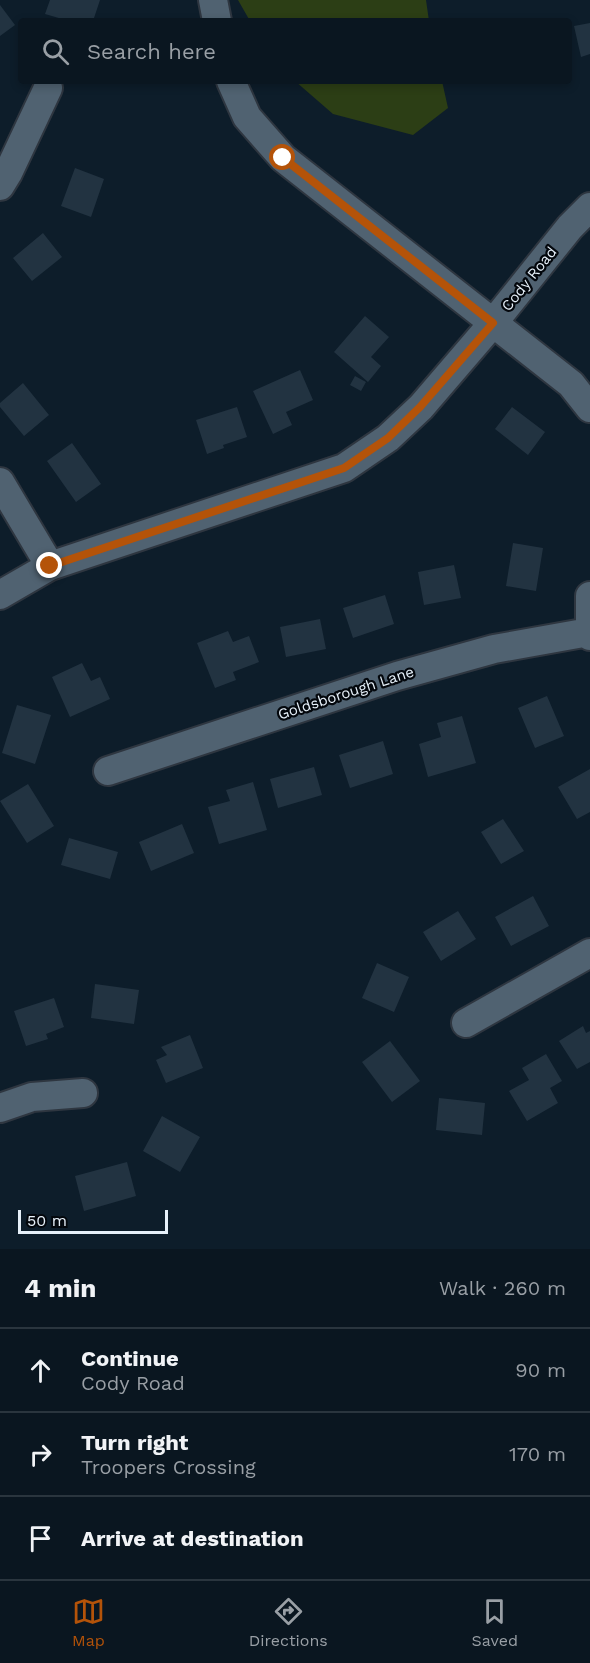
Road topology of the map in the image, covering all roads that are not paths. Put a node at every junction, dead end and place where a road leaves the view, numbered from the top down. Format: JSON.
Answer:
{"nodes":[{"id":1,"x":213,"y":0,"type":"edge"},
{"id":2,"x":216,"y":18,"type":"edge"},
{"id":3,"x":232,"y":84,"type":"edge"},
{"id":4,"x":48,"y":88,"type":"dead end"},
{"id":5,"x":0,"y":186,"type":"edge"},
{"id":6,"x":590,"y":207,"type":"edge"},
{"id":7,"x":493,"y":323,"type":"junction"},
{"id":8,"x":590,"y":408,"type":"edge"},
{"id":9,"x":0,"y":482,"type":"edge"},
{"id":10,"x":50,"y":566,"type":"junction"},
{"id":11,"x":0,"y":595,"type":"edge"},
{"id":12,"x":590,"y":596,"type":"edge"},
{"id":13,"x":590,"y":634,"type":"edge"},
{"id":14,"x":108,"y":771,"type":"dead end"},
{"id":15,"x":590,"y":953,"type":"edge"},
{"id":16,"x":466,"y":1023,"type":"dead end"},
{"id":17,"x":83,"y":1093,"type":"dead end"},
{"id":18,"x":0,"y":1108,"type":"edge"}],
"edges":[{"from":1,"to":2,"type":"street"},
{"from":3,"to":7,"type":"street","name":"Cody Road"},
{"from":4,"to":5,"type":"street"},
{"from":6,"to":7,"type":"street","name":"Cody Road"},
{"from":7,"to":8,"type":"street"},
{"from":7,"to":10,"type":"street"},
{"from":9,"to":10,"type":"street"},
{"from":10,"to":11,"type":"street"},
{"from":12,"to":13,"type":"street"},
{"from":13,"to":14,"type":"street","name":"Goldsborough Lane"},
{"from":15,"to":16,"type":"street"},
{"from":17,"to":18,"type":"street"}]}
